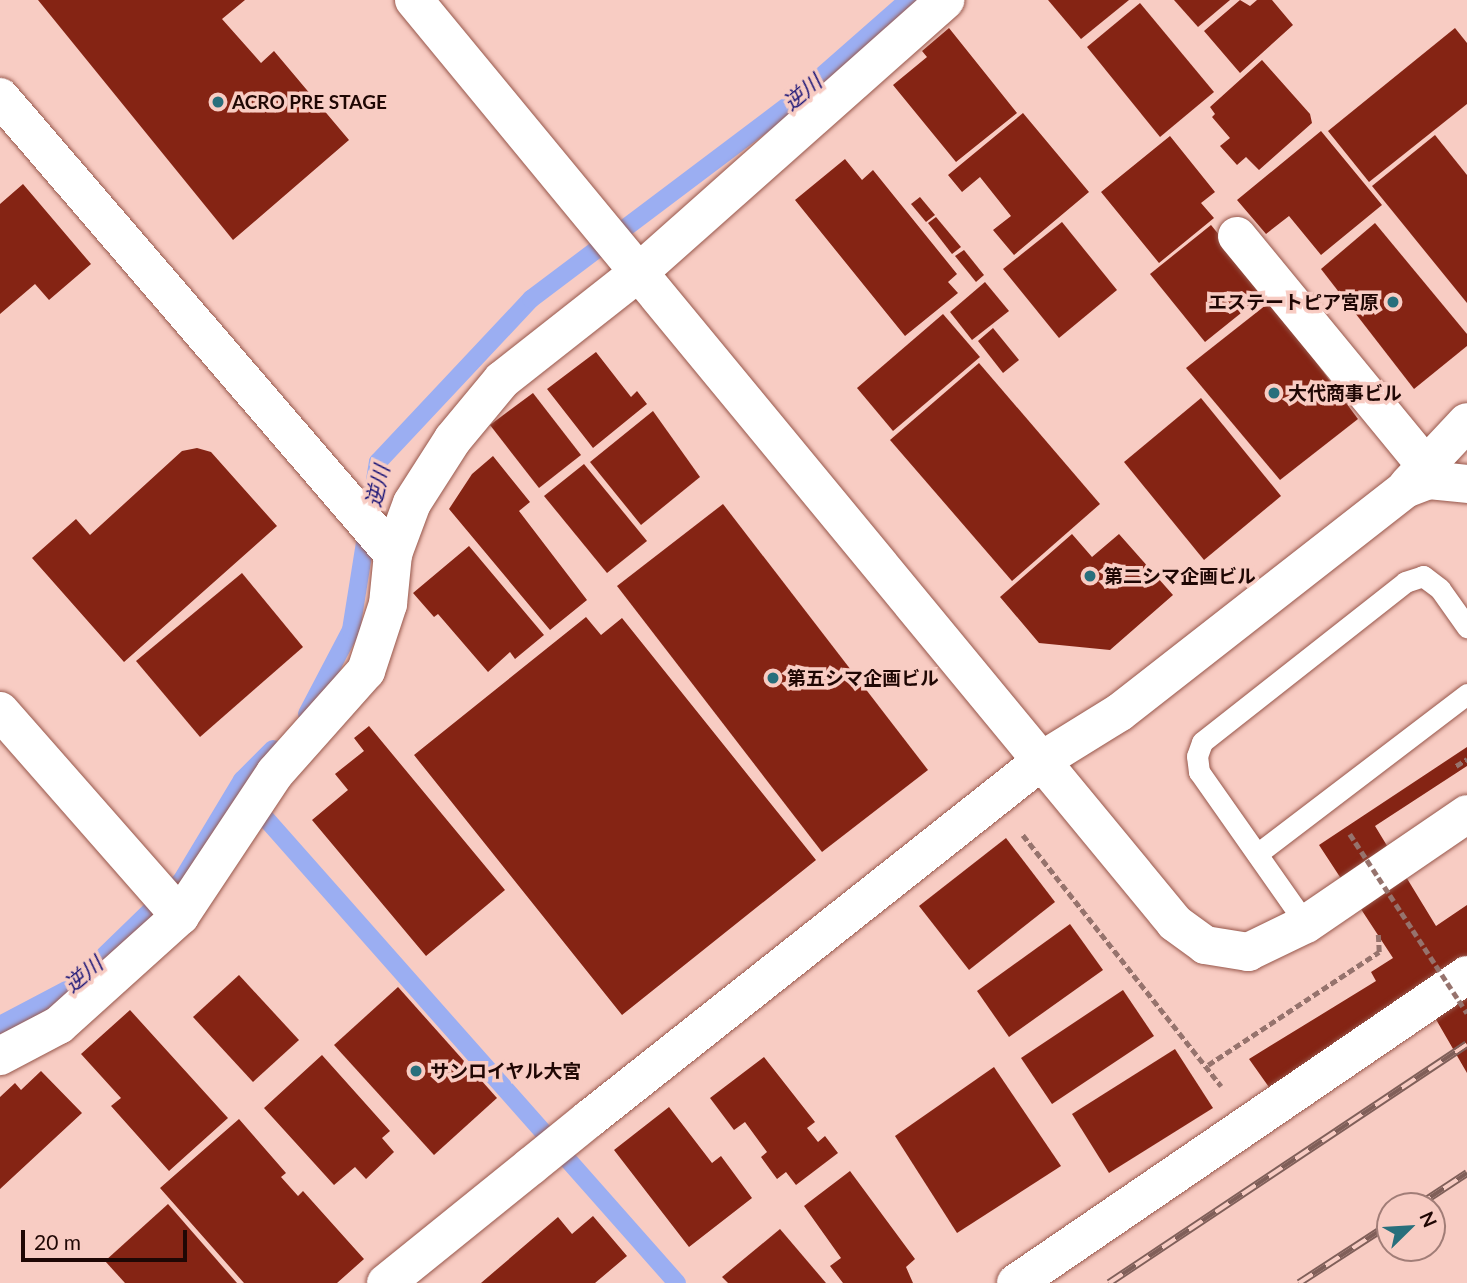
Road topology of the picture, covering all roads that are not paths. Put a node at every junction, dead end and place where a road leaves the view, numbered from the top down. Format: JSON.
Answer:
{"nodes":[{"id":1,"x":414,"y":0,"type":"edge"},
{"id":2,"x":945,"y":0,"type":"edge"},
{"id":3,"x":4,"y":109,"type":"edge"},
{"id":4,"x":1237,"y":236,"type":"dead end"},
{"id":5,"x":637,"y":271,"type":"junction"},
{"id":6,"x":1466,"y":431,"type":"edge"},
{"id":7,"x":1415,"y":477,"type":"junction"},
{"id":8,"x":1467,"y":484,"type":"edge"},
{"id":9,"x":391,"y":552,"type":"junction"},
{"id":10,"x":1467,"y":627,"type":"edge"},
{"id":11,"x":1467,"y":694,"type":"edge"},
{"id":12,"x":0,"y":710,"type":"edge"},
{"id":13,"x":1044,"y":760,"type":"junction"},
{"id":14,"x":1467,"y":814,"type":"edge"},
{"id":15,"x":1257,"y":854,"type":"junction"},
{"id":16,"x":178,"y":914,"type":"junction"},
{"id":17,"x":1307,"y":924,"type":"junction"},
{"id":18,"x":1467,"y":975,"type":"edge"},
{"id":19,"x":0,"y":1056,"type":"edge"},
{"id":20,"x":386,"y":1283,"type":"edge"},
{"id":21,"x":1016,"y":1283,"type":"edge"}],
"edges":[{"from":1,"to":5,"type":"street"},
{"from":2,"to":5,"type":"street"},
{"from":3,"to":9,"type":"street"},
{"from":4,"to":7,"type":"street"},
{"from":5,"to":9,"type":"street"},
{"from":5,"to":13,"type":"street"},
{"from":6,"to":7,"type":"street"},
{"from":7,"to":8,"type":"street"},
{"from":7,"to":13,"type":"street"},
{"from":9,"to":16,"type":"street"},
{"from":10,"to":15,"type":"lane"},
{"from":11,"to":15,"type":"lane"},
{"from":12,"to":16,"type":"street"},
{"from":13,"to":17,"type":"street"},
{"from":13,"to":20,"type":"street"},
{"from":14,"to":17,"type":"street"},
{"from":15,"to":17,"type":"lane"},
{"from":16,"to":19,"type":"street"},
{"from":18,"to":21,"type":"street"}]}
